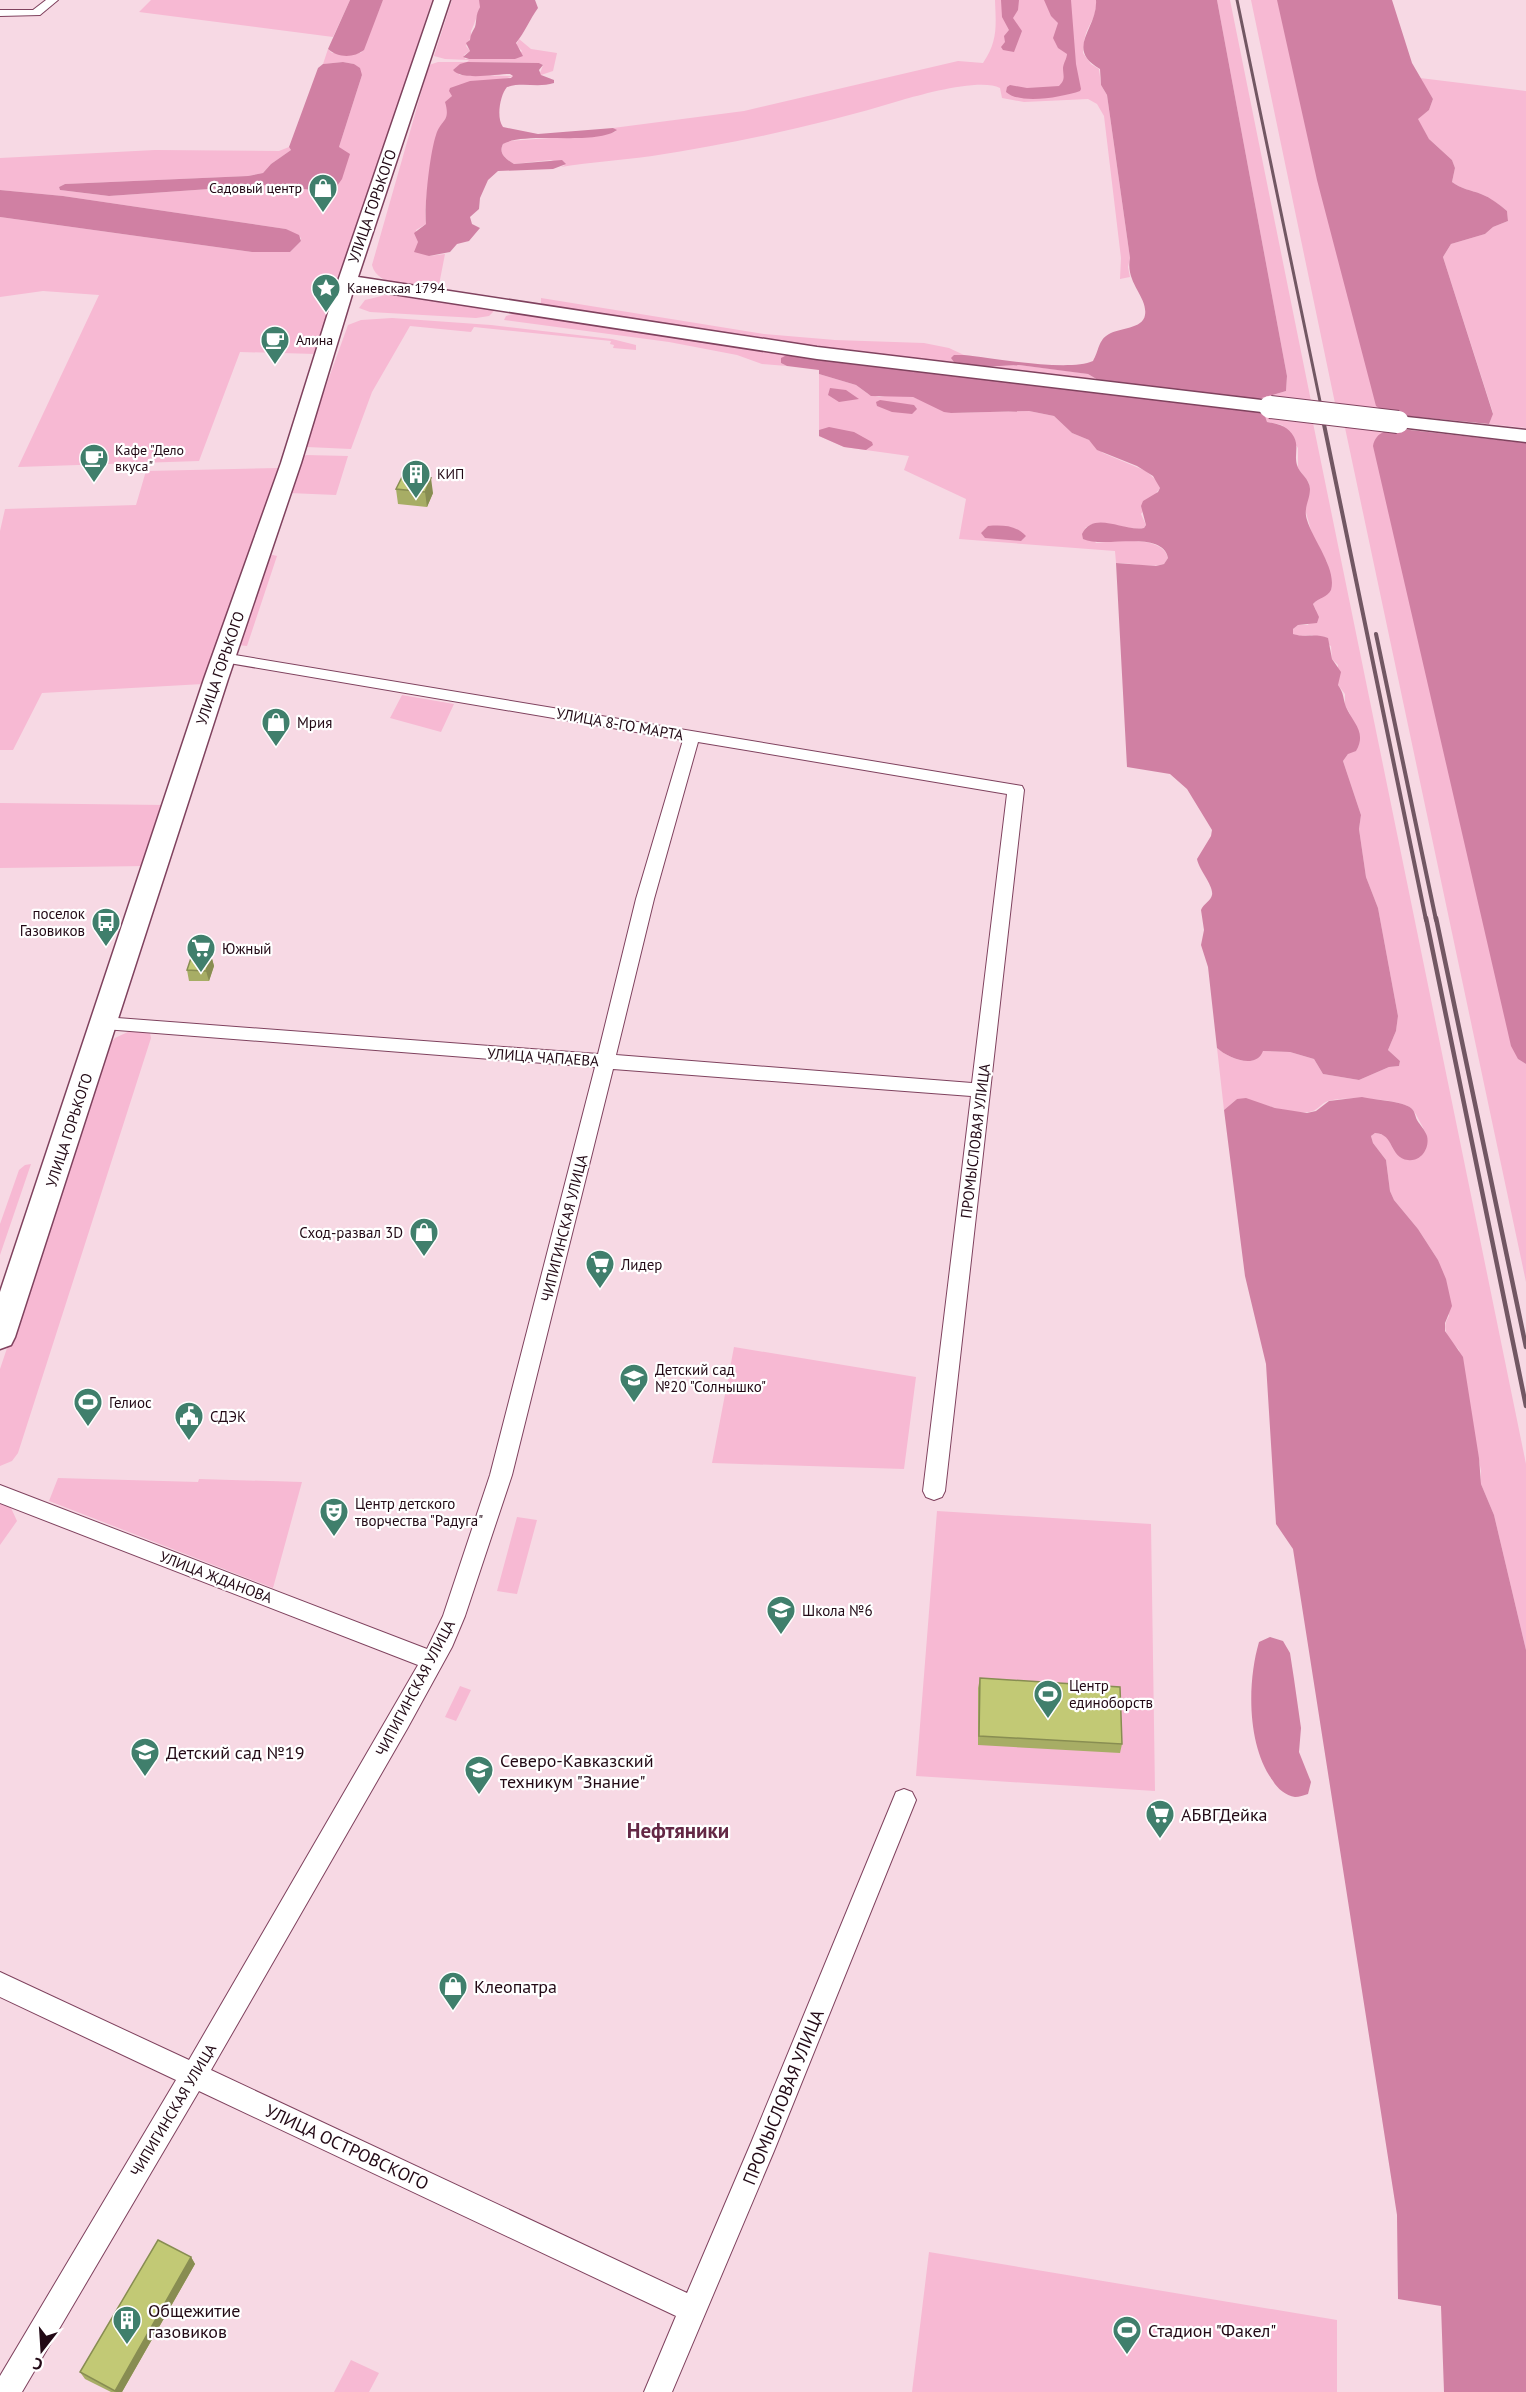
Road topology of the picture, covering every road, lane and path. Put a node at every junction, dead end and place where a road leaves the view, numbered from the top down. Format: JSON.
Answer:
{"nodes":[{"id":1,"x":53,"y":0,"type":"edge"},
{"id":2,"x":442,"y":0,"type":"edge"},
{"id":3,"x":0,"y":13,"type":"edge"},
{"id":4,"x":347,"y":281,"type":"junction"},
{"id":5,"x":1526,"y":436,"type":"edge"},
{"id":6,"x":223,"y":657,"type":"junction"},
{"id":7,"x":692,"y":736,"type":"junction"},
{"id":8,"x":1016,"y":790,"type":"joint"},
{"id":9,"x":104,"y":1023,"type":"junction"},
{"id":10,"x":604,"y":1061,"type":"junction"},
{"id":11,"x":981,"y":1090,"type":"junction"},
{"id":12,"x":0,"y":1337,"type":"edge"},
{"id":13,"x":934,"y":1491,"type":"dead end"},
{"id":14,"x":0,"y":1494,"type":"edge"},
{"id":15,"x":433,"y":1661,"type":"junction"},
{"id":16,"x":904,"y":1800,"type":"dead end"},
{"id":17,"x":0,"y":1984,"type":"edge"},
{"id":18,"x":194,"y":2075,"type":"junction"},
{"id":19,"x":693,"y":2310,"type":"junction"},
{"id":20,"x":6,"y":2392,"type":"edge"},
{"id":21,"x":658,"y":2392,"type":"edge"}],
"edges":[{"from":1,"to":3,"type":"street"},
{"from":2,"to":4,"type":"main road","name":"УЛИЦА ГОРЬКОГО"},
{"from":4,"to":5,"type":"main road","bridge":true},
{"from":4,"to":6,"type":"main road","name":"УЛИЦА ГОРЬКОГО"},
{"from":6,"to":7,"type":"street","name":"УЛИЦА 8-ГО МАРТА"},
{"from":6,"to":9,"type":"main road","name":"УЛИЦА ГОРЬКОГО"},
{"from":7,"to":8,"type":"street","name":"УЛИЦА 8-ГО МАРТА"},
{"from":7,"to":10,"type":"street","name":"ЧИПИГИНСКАЯ УЛИЦА"},
{"from":8,"to":11,"type":"street","name":"ПРОМЫСЛОВАЯ УЛИЦА"},
{"from":9,"to":10,"type":"street","name":"УЛИЦА ЧАПАЕВА"},
{"from":9,"to":12,"type":"main road","name":"УЛИЦА ГОРЬКОГО"},
{"from":10,"to":11,"type":"street","name":"УЛИЦА ЧАПАЕВА"},
{"from":10,"to":15,"type":"street","name":"ЧИПИГИНСКАЯ УЛИЦА"},
{"from":11,"to":13,"type":"street","name":"ПРОМЫСЛОВАЯ УЛИЦА"},
{"from":14,"to":15,"type":"street","name":"УЛИЦА ЖДАНОВА"},
{"from":15,"to":18,"type":"street","name":"ЧИПИГИНСКАЯ УЛИЦА"},
{"from":16,"to":19,"type":"street","name":"ПРОМЫСЛОВАЯ УЛИЦА"},
{"from":17,"to":18,"type":"street","name":"УЛИЦА ОСТРОВСКОГО"},
{"from":18,"to":19,"type":"street","name":"УЛИЦА ОСТРОВСКОГО"},
{"from":18,"to":20,"type":"street","name":"ЧИПИГИНСКАЯ УЛИЦА"},
{"from":19,"to":21,"type":"street","name":"ПРОМЫСЛОВАЯ УЛИЦА"}]}
